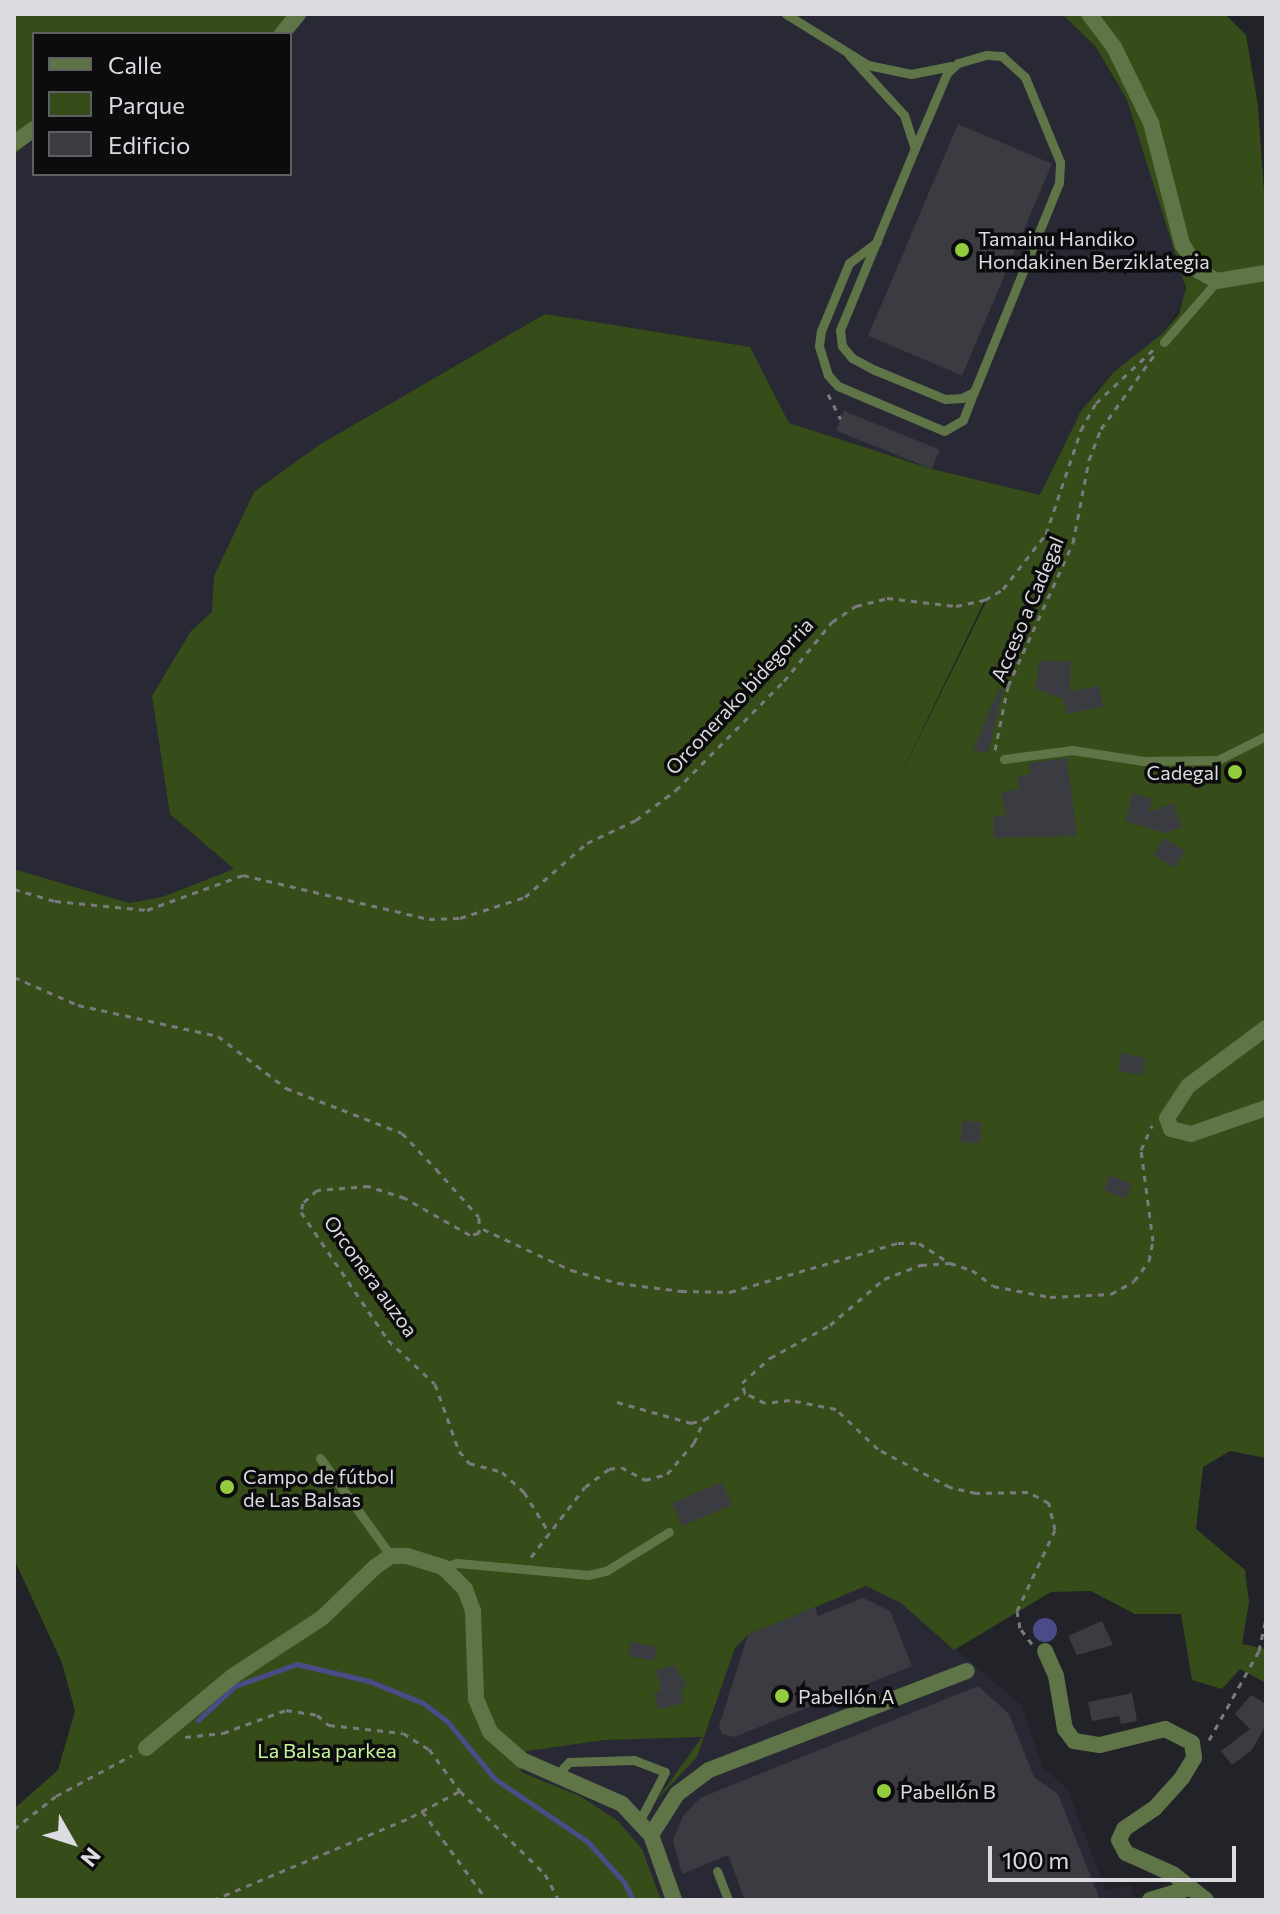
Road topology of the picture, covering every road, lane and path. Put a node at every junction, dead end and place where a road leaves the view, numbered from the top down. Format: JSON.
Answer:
{"nodes":[{"id":1,"x":298,"y":14,"type":"edge"},
{"id":2,"x":786,"y":14,"type":"edge"},
{"id":3,"x":1089,"y":14,"type":"edge"},
{"id":4,"x":284,"y":32,"type":"edge"},
{"id":5,"x":849,"y":55,"type":"junction"},
{"id":6,"x":958,"y":63,"type":"junction"},
{"id":7,"x":32,"y":130,"type":"edge"},
{"id":8,"x":14,"y":143,"type":"edge"},
{"id":9,"x":915,"y":148,"type":"junction"},
{"id":10,"x":877,"y":242,"type":"junction"},
{"id":11,"x":1266,"y":273,"type":"edge"},
{"id":12,"x":1217,"y":281,"type":"junction"},
{"id":13,"x":1164,"y":342,"type":"junction"},
{"id":14,"x":828,"y":375,"type":"junction"},
{"id":15,"x":974,"y":392,"type":"junction"},
{"id":16,"x":841,"y":419,"type":"dead end"},
{"id":17,"x":1266,"y":736,"type":"edge"},
{"id":18,"x":1004,"y":759,"type":"joint"},
{"id":19,"x":14,"y":889,"type":"edge"},
{"id":20,"x":14,"y":977,"type":"edge"},
{"id":21,"x":1266,"y":1028,"type":"edge"},
{"id":22,"x":1266,"y":1108,"type":"edge"},
{"id":23,"x":1167,"y":1118,"type":"junction"},
{"id":24,"x":483,"y":1229,"type":"junction"},
{"id":25,"x":950,"y":1263,"type":"junction"},
{"id":26,"x":745,"y":1393,"type":"junction"},
{"id":27,"x":617,"y":1402,"type":"dead end"},
{"id":28,"x":704,"y":1420,"type":"junction"},
{"id":29,"x":320,"y":1458,"type":"dead end"},
{"id":30,"x":669,"y":1532,"type":"dead end"},
{"id":31,"x":550,"y":1534,"type":"junction"},
{"id":32,"x":391,"y":1556,"type":"junction"},
{"id":33,"x":443,"y":1567,"type":"junction"},
{"id":34,"x":521,"y":1570,"type":"junction"},
{"id":35,"x":1266,"y":1618,"type":"edge"},
{"id":36,"x":1045,"y":1651,"type":"joint"},
{"id":37,"x":967,"y":1671,"type":"dead end"},
{"id":38,"x":178,"y":1739,"type":"dead end"},
{"id":39,"x":146,"y":1748,"type":"joint"},
{"id":40,"x":1196,"y":1749,"type":"junction"},
{"id":41,"x":559,"y":1773,"type":"junction"},
{"id":42,"x":460,"y":1791,"type":"junction"},
{"id":43,"x":422,"y":1811,"type":"junction"},
{"id":44,"x":640,"y":1820,"type":"junction"},
{"id":45,"x":14,"y":1829,"type":"edge"},
{"id":46,"x":651,"y":1835,"type":"junction"},
{"id":47,"x":717,"y":1871,"type":"dead end"},
{"id":48,"x":1187,"y":1889,"type":"junction"},
{"id":49,"x":213,"y":1900,"type":"edge"},
{"id":50,"x":487,"y":1900,"type":"edge"},
{"id":51,"x":559,"y":1900,"type":"edge"},
{"id":52,"x":674,"y":1900,"type":"edge"},
{"id":53,"x":728,"y":1900,"type":"edge"},
{"id":54,"x":1150,"y":1900,"type":"edge"},
{"id":55,"x":1206,"y":1900,"type":"edge"}],
"edges":[{"from":1,"to":4,"type":"street"},
{"from":2,"to":5,"type":"lane"},
{"from":3,"to":12,"type":"street"},
{"from":5,"to":6,"type":"lane"},
{"from":5,"to":9,"type":"lane"},
{"from":6,"to":9,"type":"lane"},
{"from":6,"to":15,"type":"lane"},
{"from":7,"to":8,"type":"street"},
{"from":9,"to":10,"type":"lane"},
{"from":10,"to":14,"type":"lane"},
{"from":10,"to":15,"type":"lane"},
{"from":11,"to":12,"type":"street"},
{"from":12,"to":13,"type":"lane"},
{"from":13,"to":18,"type":"path","name":"Acceso a Cadegal"},
{"from":13,"to":19,"type":"path","name":"Orconerako bidegorria"},
{"from":14,"to":15,"type":"lane"},
{"from":14,"to":16,"type":"path"},
{"from":17,"to":18,"type":"lane"},
{"from":20,"to":24,"type":"path"},
{"from":21,"to":23,"type":"street"},
{"from":22,"to":23,"type":"street"},
{"from":23,"to":25,"type":"path"},
{"from":24,"to":25,"type":"path"},
{"from":24,"to":31,"type":"path","name":"Orconera auzoa"},
{"from":25,"to":26,"type":"path"},
{"from":26,"to":28,"type":"path"},
{"from":26,"to":36,"type":"path"},
{"from":27,"to":28,"type":"path"},
{"from":28,"to":31,"type":"path"},
{"from":29,"to":32,"type":"lane"},
{"from":30,"to":34,"type":"lane"},
{"from":31,"to":34,"type":"path"},
{"from":32,"to":33,"type":"street"},
{"from":32,"to":39,"type":"street"},
{"from":33,"to":34,"type":"lane"},
{"from":33,"to":41,"type":"street"},
{"from":35,"to":40,"type":"path"},
{"from":36,"to":40,"type":"street"},
{"from":37,"to":46,"type":"street"},
{"from":38,"to":42,"type":"path"},
{"from":39,"to":45,"type":"path"},
{"from":40,"to":48,"type":"street"},
{"from":41,"to":44,"type":"street"},
{"from":41,"to":44,"type":"lane"},
{"from":42,"to":43,"type":"path"},
{"from":42,"to":51,"type":"path"},
{"from":43,"to":49,"type":"path"},
{"from":43,"to":50,"type":"path"},
{"from":44,"to":46,"type":"street"},
{"from":46,"to":52,"type":"street"},
{"from":47,"to":53,"type":"lane"},
{"from":48,"to":54,"type":"street"},
{"from":48,"to":55,"type":"street"}]}
